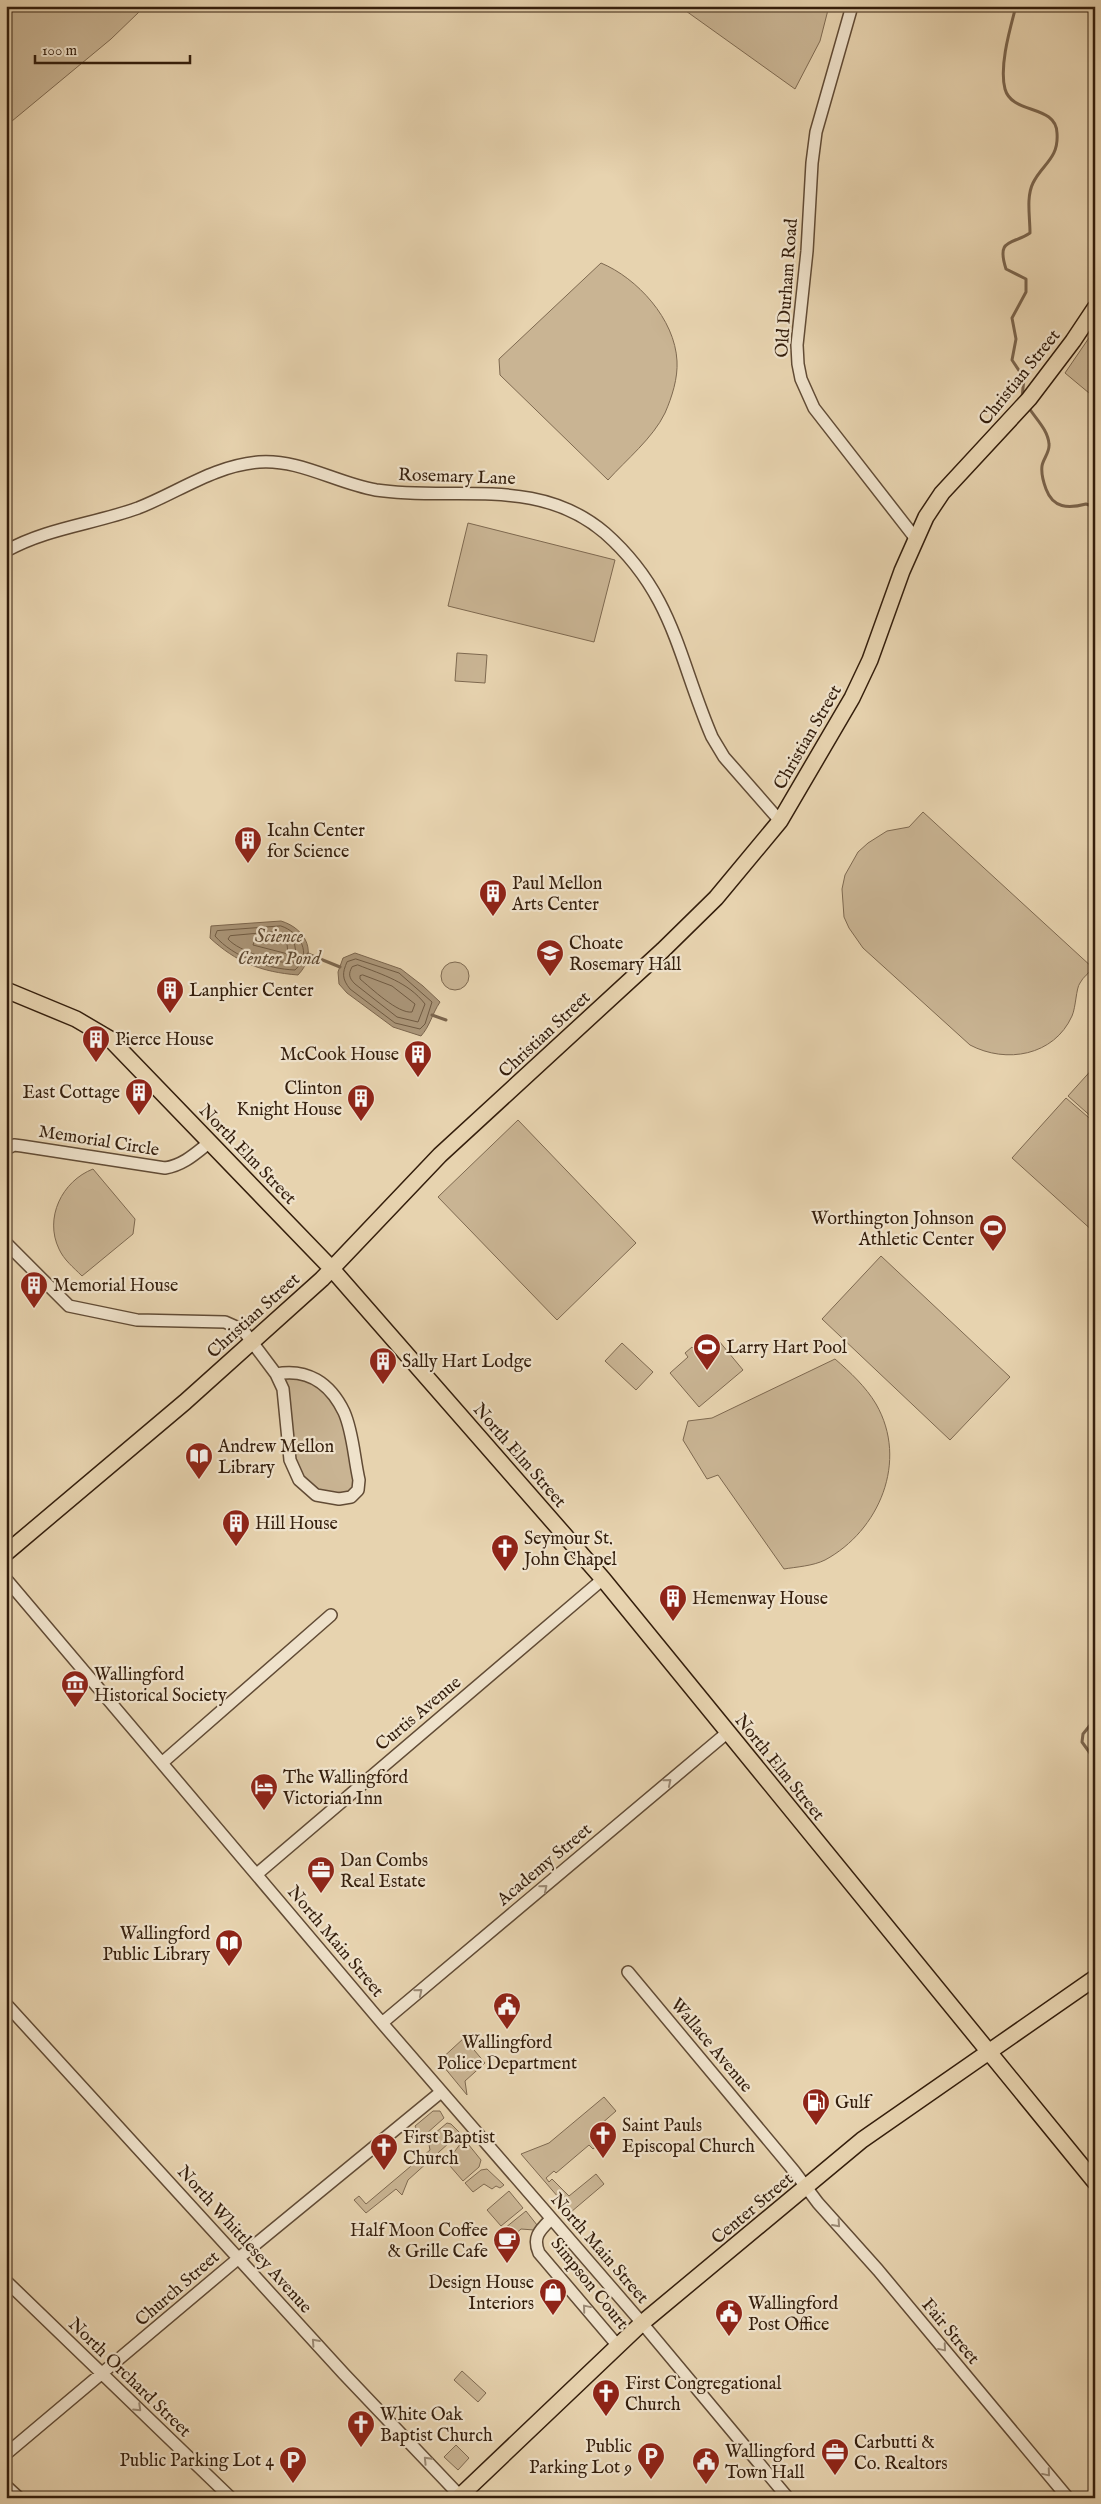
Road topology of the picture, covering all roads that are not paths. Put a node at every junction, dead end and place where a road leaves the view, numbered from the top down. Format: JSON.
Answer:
{"nodes":[{"id":1,"x":852,"y":6,"type":"edge"},
{"id":2,"x":1095,"y":308,"type":"edge"},
{"id":3,"x":916,"y":539,"type":"junction"},
{"id":4,"x":6,"y":551,"type":"edge"},
{"id":5,"x":780,"y":821,"type":"junction"},
{"id":6,"x":6,"y":990,"type":"edge"},
{"id":7,"x":210,"y":1142,"type":"junction"},
{"id":8,"x":6,"y":1149,"type":"edge"},
{"id":9,"x":6,"y":1243,"type":"edge"},
{"id":10,"x":332,"y":1269,"type":"junction"},
{"id":11,"x":253,"y":1341,"type":"junction"},
{"id":12,"x":276,"y":1374,"type":"junction"},
{"id":13,"x":6,"y":1553,"type":"edge"},
{"id":14,"x":6,"y":1579,"type":"edge"},
{"id":15,"x":602,"y":1579,"type":"junction"},
{"id":16,"x":331,"y":1615,"type":"dead end"},
{"id":17,"x":728,"y":1732,"type":"junction"},
{"id":18,"x":163,"y":1762,"type":"junction"},
{"id":19,"x":257,"y":1874,"type":"junction"},
{"id":20,"x":628,"y":1972,"type":"dead end"},
{"id":21,"x":1095,"y":1978,"type":"edge"},
{"id":22,"x":6,"y":2004,"type":"edge"},
{"id":23,"x":382,"y":2023,"type":"junction"},
{"id":24,"x":988,"y":2053,"type":"junction"},
{"id":25,"x":441,"y":2092,"type":"junction"},
{"id":26,"x":1095,"y":2182,"type":"edge"},
{"id":27,"x":806,"y":2187,"type":"junction"},
{"id":28,"x":551,"y":2219,"type":"junction"},
{"id":29,"x":240,"y":2257,"type":"junction"},
{"id":30,"x":6,"y":2281,"type":"edge"},
{"id":31,"x":642,"y":2324,"type":"junction"},
{"id":32,"x":618,"y":2346,"type":"junction"},
{"id":33,"x":103,"y":2375,"type":"junction"},
{"id":34,"x":6,"y":2454,"type":"edge"},
{"id":35,"x":6,"y":2486,"type":"edge"},
{"id":36,"x":460,"y":2497,"type":"edge"},
{"id":37,"x":19,"y":2498,"type":"edge"},
{"id":38,"x":231,"y":2498,"type":"edge"},
{"id":39,"x":788,"y":2498,"type":"edge"},
{"id":40,"x":1068,"y":2498,"type":"edge"}],
"edges":[{"from":1,"to":3,"type":"street","name":"Old Durham Road"},
{"from":2,"to":3,"type":"main road","name":"Christian Street"},
{"from":3,"to":5,"type":"main road","name":"Christian Street"},
{"from":4,"to":5,"type":"street","name":"Rosemary Lane"},
{"from":5,"to":10,"type":"main road","name":"Christian Street"},
{"from":6,"to":7,"type":"main road","name":"North Elm Street"},
{"from":7,"to":8,"type":"street","name":"Memorial Circle"},
{"from":7,"to":10,"type":"main road","name":"North Elm Street"},
{"from":9,"to":11,"type":"street"},
{"from":10,"to":11,"type":"main road","name":"Christian Street"},
{"from":10,"to":15,"type":"main road","name":"North Elm Street"},
{"from":11,"to":12,"type":"street"},
{"from":11,"to":13,"type":"main road","name":"Christian Street"},
{"from":12,"to":12,"type":"street"},
{"from":14,"to":18,"type":"street","name":"North Main Street"},
{"from":15,"to":17,"type":"main road","name":"North Elm Street"},
{"from":15,"to":19,"type":"street","name":"Curtis Avenue"},
{"from":16,"to":18,"type":"street"},
{"from":23,"to":17,"type":"street","name":"Academy Street","one_way":true},
{"from":17,"to":24,"type":"main road","name":"North Elm Street"},
{"from":18,"to":19,"type":"street","name":"North Main Street"},
{"from":19,"to":23,"type":"street","name":"North Main Street"},
{"from":20,"to":27,"type":"street","name":"Wallace Avenue"},
{"from":21,"to":24,"type":"main road","name":"Center Street"},
{"from":22,"to":29,"type":"street","name":"North Whittlesey Avenue"},
{"from":23,"to":25,"type":"street","name":"North Main Street"},
{"from":24,"to":26,"type":"main road","name":"North Elm Street"},
{"from":24,"to":27,"type":"main road","name":"Center Street"},
{"from":25,"to":28,"type":"street","name":"North Main Street"},
{"from":25,"to":29,"type":"street","name":"Church Street"},
{"from":27,"to":31,"type":"main road","name":"Center Street"},
{"from":27,"to":40,"type":"street","name":"Fair Street","one_way":true},
{"from":28,"to":31,"type":"street","name":"North Main Street"},
{"from":32,"to":28,"type":"street","name":"Simpson Court","one_way":true},
{"from":29,"to":33,"type":"street","name":"Church Street"},
{"from":36,"to":29,"type":"street","name":"North Whittlesey Avenue","one_way":true},
{"from":30,"to":33,"type":"street","name":"North Orchard Street"},
{"from":31,"to":32,"type":"main road","name":"Center Street"},
{"from":31,"to":39,"type":"street","name":"North Main Street"},
{"from":32,"to":36,"type":"main road","name":"Center Street"},
{"from":33,"to":34,"type":"street","name":"Church Street"},
{"from":33,"to":38,"type":"street","name":"North Orchard Street","one_way":true},
{"from":35,"to":37,"type":"street"}]}
